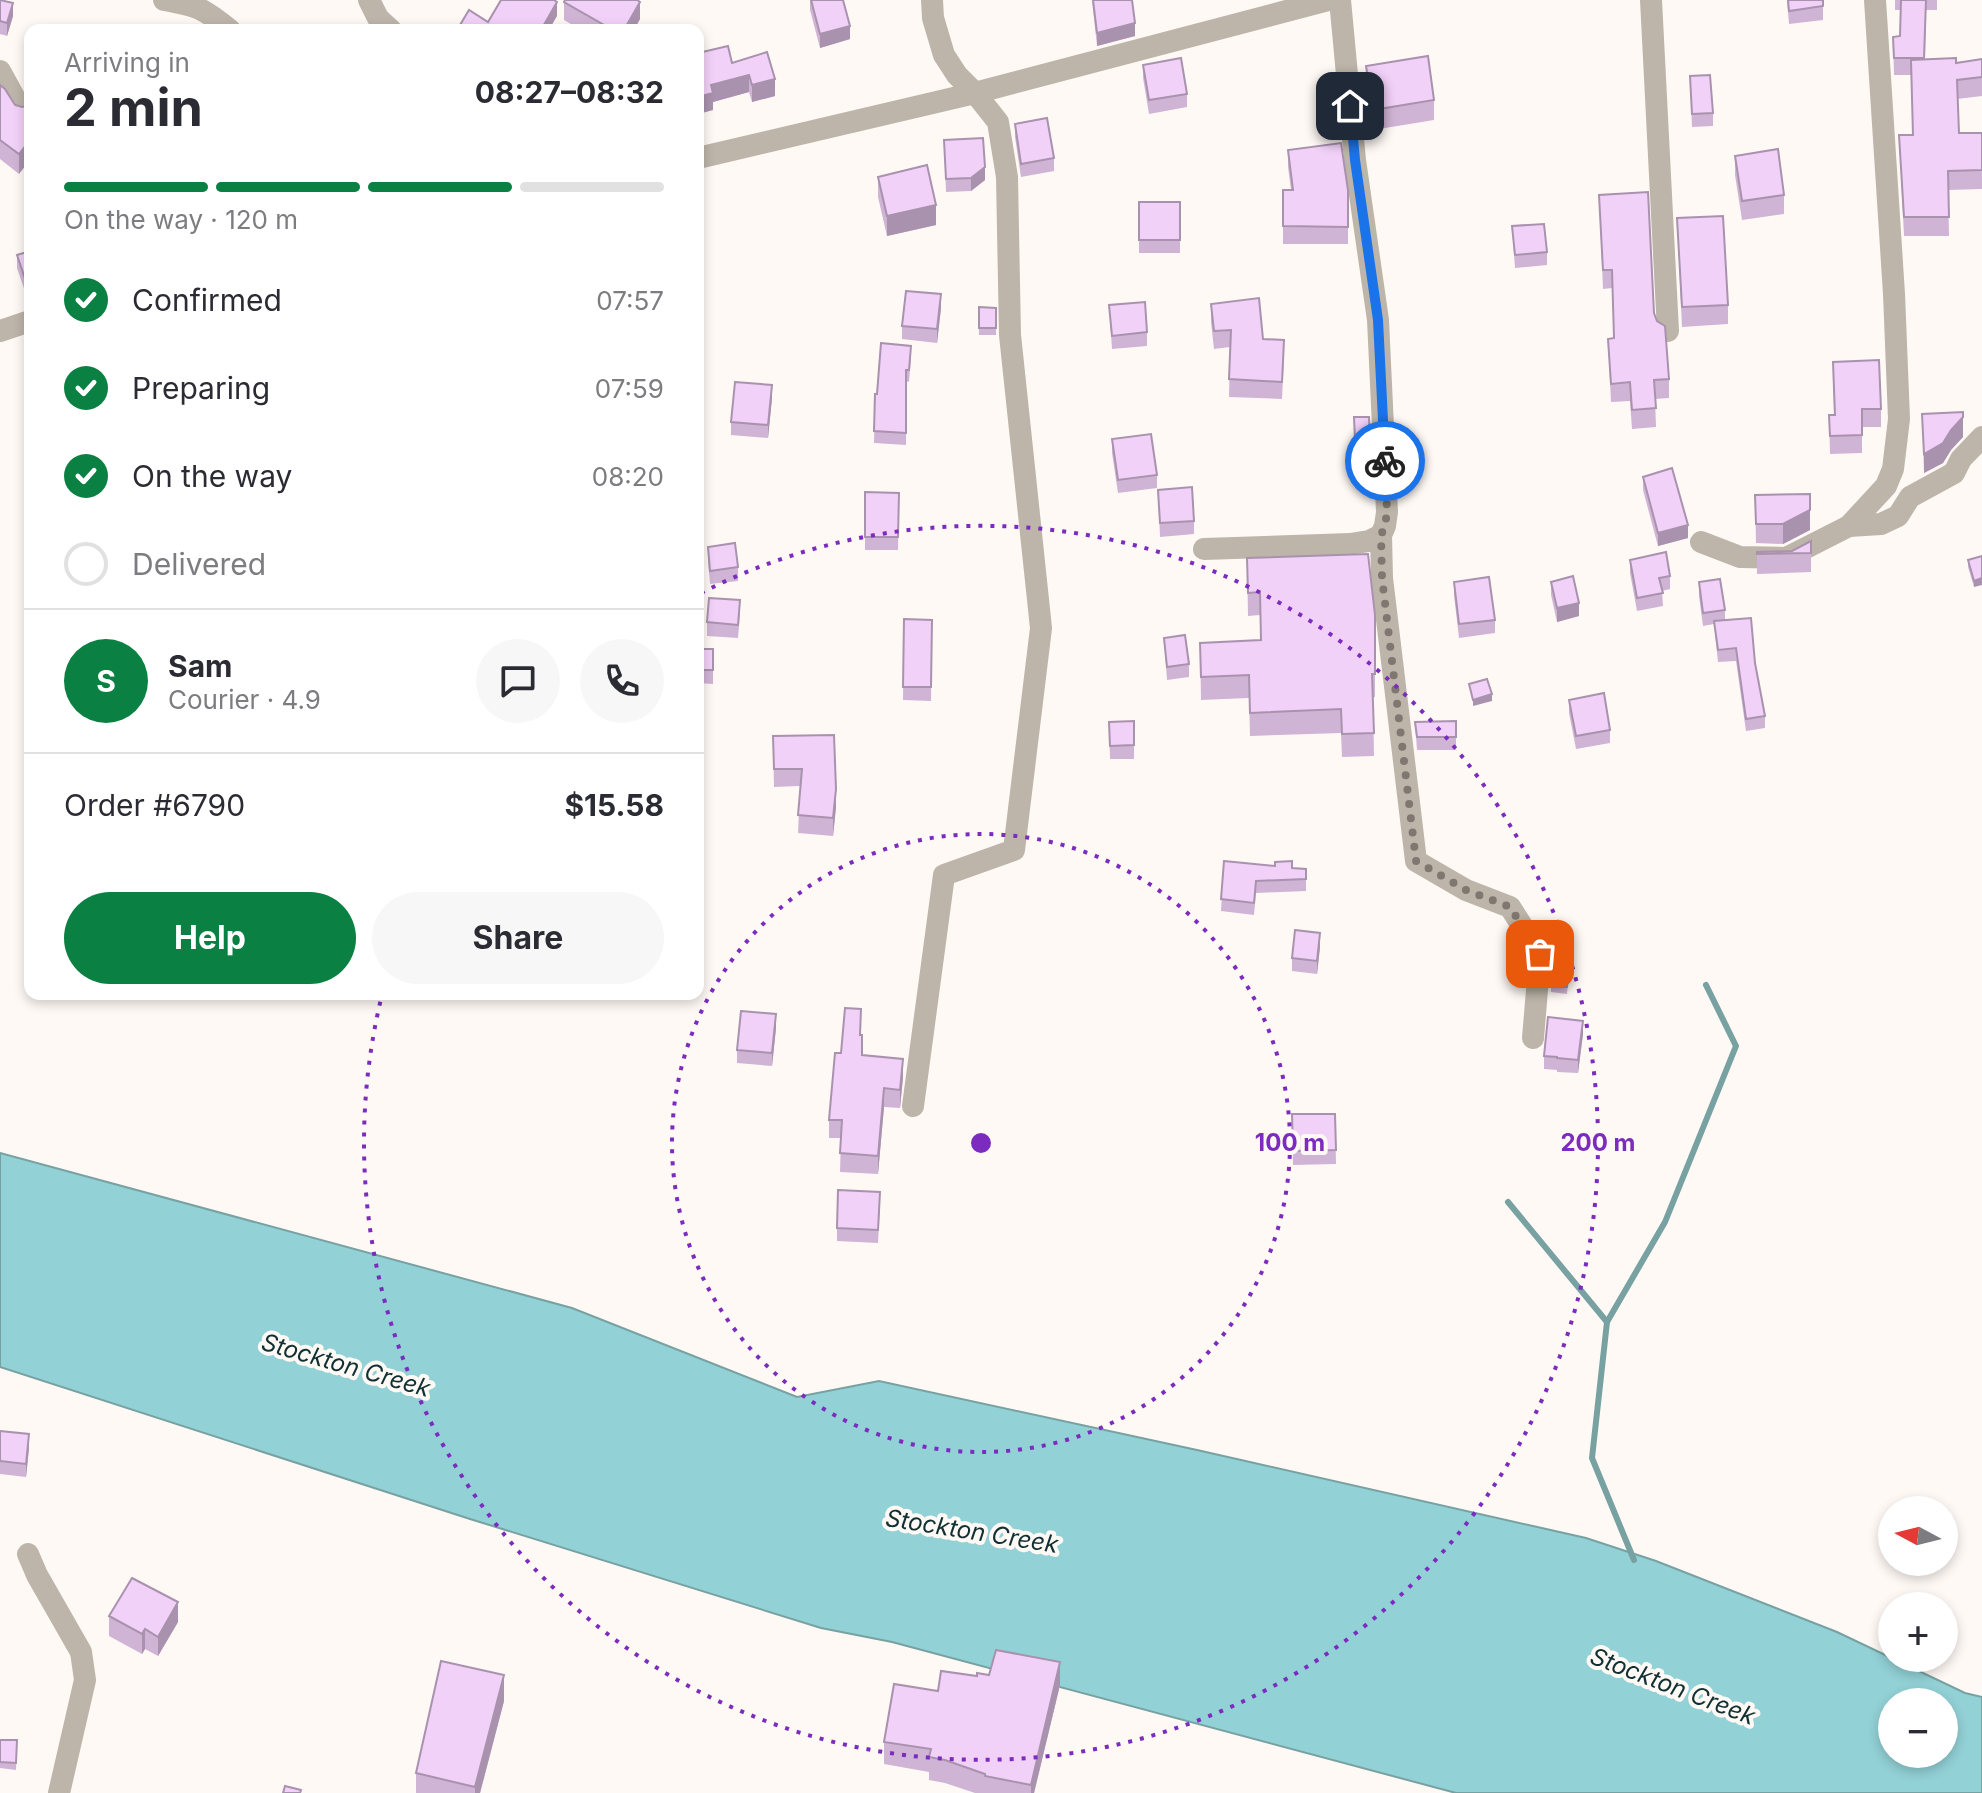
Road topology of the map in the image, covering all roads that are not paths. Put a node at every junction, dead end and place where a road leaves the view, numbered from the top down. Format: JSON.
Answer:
{"nodes":[{"id":1,"x":164,"y":0,"type":"edge"},
{"id":2,"x":369,"y":0,"type":"edge"},
{"id":3,"x":932,"y":0,"type":"edge"},
{"id":4,"x":1328,"y":0,"type":"edge"},
{"id":5,"x":1340,"y":0,"type":"edge"},
{"id":6,"x":1651,"y":0,"type":"edge"},
{"id":7,"x":1875,"y":0,"type":"edge"},
{"id":8,"x":1264,"y":8,"type":"edge"},
{"id":9,"x":223,"y":24,"type":"edge"},
{"id":10,"x":384,"y":24,"type":"edge"},
{"id":11,"x":0,"y":71,"type":"edge"},
{"id":12,"x":975,"y":93,"type":"junction"},
{"id":13,"x":23,"y":113,"type":"edge"},
{"id":14,"x":704,"y":157,"type":"edge"},
{"id":15,"x":24,"y":323,"type":"edge"},
{"id":16,"x":0,"y":331,"type":"edge"},
{"id":17,"x":1668,"y":331,"type":"edge"},
{"id":18,"x":1982,"y":437,"type":"edge"},
{"id":19,"x":1849,"y":526,"type":"junction"},
{"id":20,"x":1381,"y":535,"type":"junction"},
{"id":21,"x":1701,"y":542,"type":"dead end"},
{"id":22,"x":1204,"y":549,"type":"dead end"},
{"id":23,"x":1533,"y":1038,"type":"dead end"},
{"id":24,"x":913,"y":1106,"type":"dead end"},
{"id":25,"x":28,"y":1554,"type":"dead end"},
{"id":26,"x":59,"y":1793,"type":"edge"}],
"edges":[{"from":1,"to":9,"type":"street"},
{"from":2,"to":10,"type":"street"},
{"from":3,"to":12,"type":"street"},
{"from":4,"to":8,"type":"street"},
{"from":5,"to":20,"type":"street"},
{"from":6,"to":17,"type":"street"},
{"from":7,"to":19,"type":"street"},
{"from":8,"to":12,"type":"street"},
{"from":11,"to":13,"type":"street"},
{"from":12,"to":14,"type":"street"},
{"from":12,"to":24,"type":"street"},
{"from":15,"to":16,"type":"street"},
{"from":18,"to":19,"type":"street"},
{"from":19,"to":21,"type":"street"},
{"from":20,"to":22,"type":"street"},
{"from":20,"to":23,"type":"street"},
{"from":25,"to":26,"type":"street"}]}
